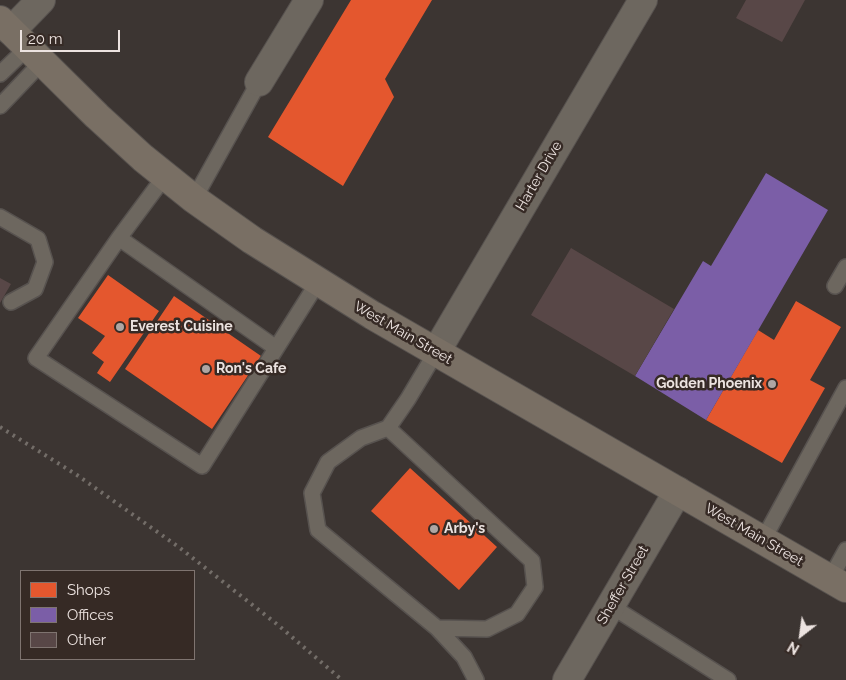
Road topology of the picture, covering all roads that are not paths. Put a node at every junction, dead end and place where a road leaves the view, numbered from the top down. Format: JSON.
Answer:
{"nodes":[{"id":1,"x":41,"y":0,"type":"edge"},
{"id":2,"x":309,"y":0,"type":"edge"},
{"id":3,"x":642,"y":0,"type":"edge"},
{"id":4,"x":20,"y":40,"type":"edge"},
{"id":5,"x":0,"y":74,"type":"edge"},
{"id":6,"x":259,"y":82,"type":"joint"},
{"id":7,"x":0,"y":106,"type":"edge"},
{"id":8,"x":164,"y":176,"type":"junction"},
{"id":9,"x":194,"y":199,"type":"junction"},
{"id":10,"x":0,"y":217,"type":"edge"},
{"id":11,"x":119,"y":238,"type":"junction"},
{"id":12,"x":846,"y":267,"type":"edge"},
{"id":13,"x":318,"y":282,"type":"junction"},
{"id":14,"x":835,"y":286,"type":"dead end"},
{"id":15,"x":11,"y":302,"type":"dead end"},
{"id":16,"x":276,"y":348,"type":"junction"},
{"id":17,"x":436,"y":352,"type":"junction"},
{"id":18,"x":846,"y":388,"type":"edge"},
{"id":19,"x":388,"y":428,"type":"junction"},
{"id":20,"x":678,"y":491,"type":"junction"},
{"id":21,"x":763,"y":540,"type":"junction"},
{"id":22,"x":846,"y":550,"type":"edge"},
{"id":23,"x":838,"y":584,"type":"edge"},
{"id":24,"x":611,"y":606,"type":"junction"},
{"id":25,"x":437,"y":628,"type":"junction"},
{"id":26,"x":476,"y":680,"type":"edge"},
{"id":27,"x":567,"y":680,"type":"edge"},
{"id":28,"x":728,"y":680,"type":"edge"}],
"edges":[{"from":1,"to":4,"type":"street"},
{"from":2,"to":6,"type":"street"},
{"from":3,"to":17,"type":"street","name":"Harter Drive"},
{"from":4,"to":5,"type":"lane"},
{"from":4,"to":7,"type":"lane"},
{"from":4,"to":8,"type":"main road","name":"West Main Street"},
{"from":6,"to":9,"type":"lane"},
{"from":8,"to":9,"type":"main road","name":"West Main Street"},
{"from":8,"to":11,"type":"lane"},
{"from":9,"to":13,"type":"main road","name":"West Main Street"},
{"from":10,"to":15,"type":"lane"},
{"from":11,"to":16,"type":"lane"},
{"from":11,"to":16,"type":"lane"},
{"from":12,"to":14,"type":"lane"},
{"from":13,"to":16,"type":"lane"},
{"from":13,"to":17,"type":"main road","name":"West Main Street"},
{"from":17,"to":19,"type":"lane"},
{"from":17,"to":20,"type":"main road","name":"West Main Street"},
{"from":18,"to":21,"type":"lane"},
{"from":19,"to":25,"type":"lane"},
{"from":19,"to":25,"type":"lane"},
{"from":20,"to":21,"type":"main road","name":"West Main Street"},
{"from":20,"to":24,"type":"street","name":"Sheffer Street"},
{"from":21,"to":23,"type":"main road","name":"West Main Street"},
{"from":22,"to":23,"type":"lane"},
{"from":24,"to":27,"type":"street","name":"Sheffer Street"},
{"from":24,"to":28,"type":"lane"},
{"from":25,"to":26,"type":"lane"}]}
